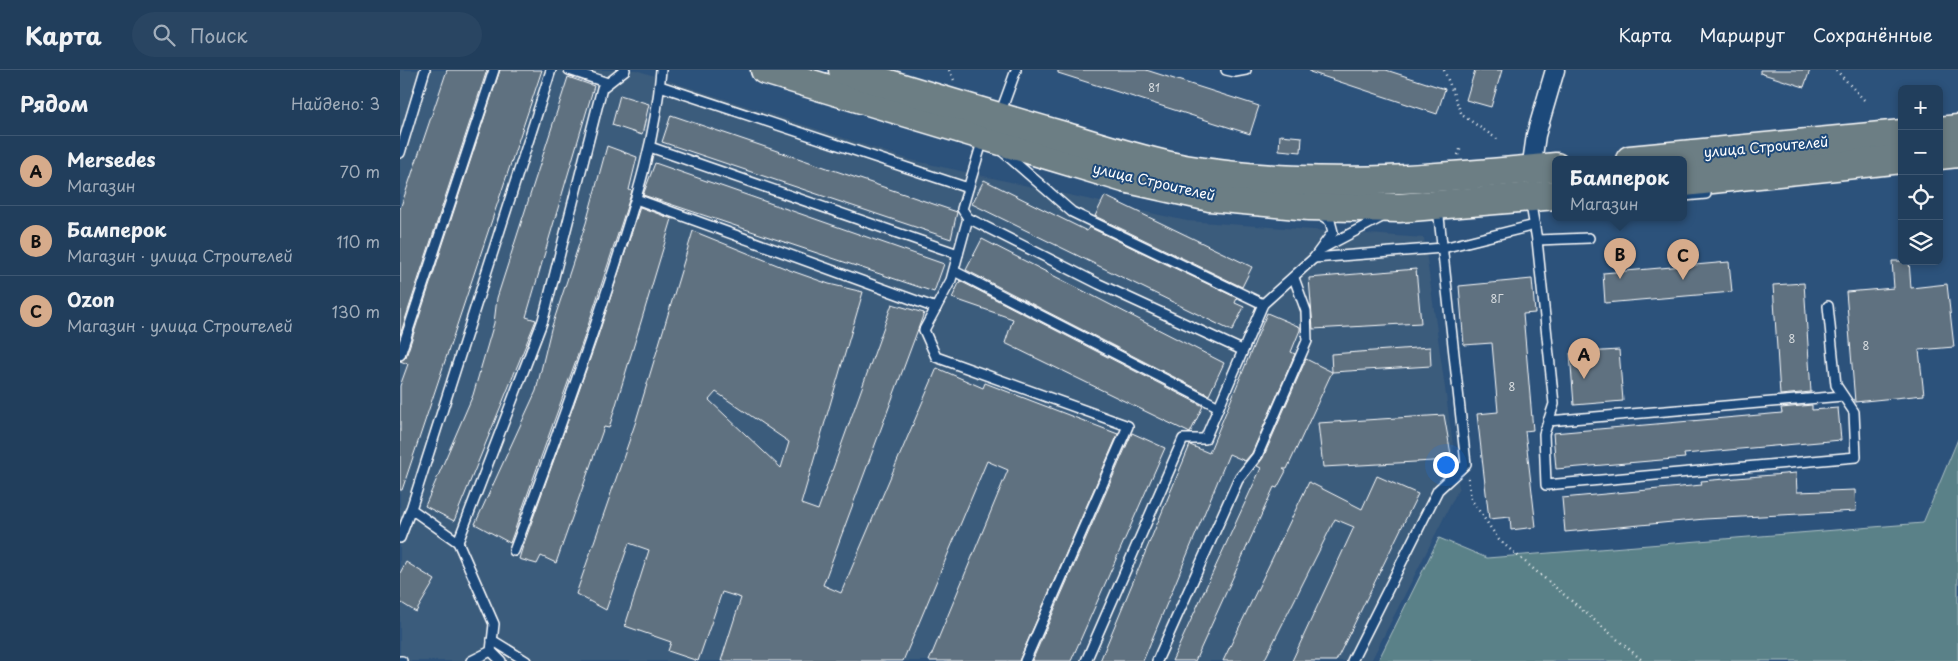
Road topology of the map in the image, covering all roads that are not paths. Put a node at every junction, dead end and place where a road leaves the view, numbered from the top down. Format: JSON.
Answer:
{"nodes":[{"id":1,"x":425,"y":70,"type":"edge"},
{"id":2,"x":494,"y":70,"type":"edge"},
{"id":3,"x":551,"y":70,"type":"edge"},
{"id":4,"x":569,"y":70,"type":"edge"},
{"id":5,"x":625,"y":70,"type":"edge"},
{"id":6,"x":661,"y":70,"type":"edge"},
{"id":7,"x":765,"y":70,"type":"edge"},
{"id":8,"x":843,"y":70,"type":"edge"},
{"id":9,"x":1016,"y":70,"type":"edge"},
{"id":10,"x":1226,"y":70,"type":"edge"},
{"id":11,"x":1246,"y":70,"type":"edge"},
{"id":12,"x":1555,"y":70,"type":"edge"},
{"id":13,"x":608,"y":83,"type":"junction"},
{"id":14,"x":660,"y":86,"type":"junction"},
{"id":15,"x":991,"y":126,"type":"junction"},
{"id":16,"x":1958,"y":129,"type":"edge"},
{"id":17,"x":1943,"y":131,"type":"edge"},
{"id":18,"x":1898,"y":134,"type":"edge"},
{"id":19,"x":650,"y":147,"type":"junction"},
{"id":20,"x":400,"y":153,"type":"edge"},
{"id":21,"x":1958,"y":153,"type":"edge"},
{"id":22,"x":1943,"y":155,"type":"edge"},
{"id":23,"x":1672,"y":156,"type":"edge"},
{"id":24,"x":1898,"y":160,"type":"edge"},
{"id":25,"x":1544,"y":168,"type":"edge"},
{"id":26,"x":968,"y":188,"type":"junction"},
{"id":27,"x":1695,"y":188,"type":"edge"},
{"id":28,"x":1543,"y":196,"type":"edge"},
{"id":29,"x":636,"y":199,"type":"junction"},
{"id":30,"x":1438,"y":205,"type":"junction"},
{"id":31,"x":1309,"y":206,"type":"junction"},
{"id":32,"x":1398,"y":208,"type":"junction"},
{"id":33,"x":968,"y":218,"type":"junction"},
{"id":34,"x":1534,"y":225,"type":"junction"},
{"id":35,"x":1589,"y":238,"type":"dead end"},
{"id":36,"x":1537,"y":240,"type":"junction"},
{"id":37,"x":1323,"y":248,"type":"junction"},
{"id":38,"x":1443,"y":248,"type":"junction"},
{"id":39,"x":958,"y":254,"type":"junction"},
{"id":40,"x":1314,"y":258,"type":"junction"},
{"id":41,"x":954,"y":271,"type":"junction"},
{"id":42,"x":1294,"y":278,"type":"junction"},
{"id":43,"x":1262,"y":304,"type":"junction"},
{"id":44,"x":1828,"y":306,"type":"dead end"},
{"id":45,"x":936,"y":308,"type":"junction"},
{"id":46,"x":1242,"y":350,"type":"junction"},
{"id":47,"x":400,"y":355,"type":"edge"},
{"id":48,"x":1844,"y":396,"type":"junction"},
{"id":49,"x":1217,"y":406,"type":"junction"},
{"id":50,"x":1548,"y":421,"type":"junction"},
{"id":51,"x":411,"y":509,"type":"junction"},
{"id":52,"x":400,"y":538,"type":"edge"},
{"id":53,"x":458,"y":542,"type":"junction"},
{"id":54,"x":514,"y":551,"type":"dead end"},
{"id":55,"x":492,"y":640,"type":"junction"},
{"id":56,"x":491,"y":651,"type":"junction"},
{"id":57,"x":472,"y":661,"type":"edge"},
{"id":58,"x":501,"y":661,"type":"edge"},
{"id":59,"x":526,"y":661,"type":"edge"},
{"id":60,"x":1026,"y":661,"type":"edge"},
{"id":61,"x":1086,"y":661,"type":"edge"},
{"id":62,"x":1157,"y":661,"type":"edge"},
{"id":63,"x":1352,"y":661,"type":"edge"}],
"edges":[{"from":1,"to":20,"type":"lane"},
{"from":2,"to":47,"type":"lane"},
{"from":3,"to":51,"type":"lane"},
{"from":4,"to":13,"type":"lane"},
{"from":5,"to":13,"type":"lane"},
{"from":6,"to":14,"type":"lane"},
{"from":7,"to":15,"type":"main road","name":"улица Строителей"},
{"from":8,"to":15,"type":"main road","name":"улица Строителей"},
{"from":9,"to":15,"type":"lane"},
{"from":10,"to":11,"type":"lane"},
{"from":12,"to":25,"type":"street"},
{"from":13,"to":53,"type":"lane"},
{"from":14,"to":19,"type":"lane"},
{"from":14,"to":26,"type":"lane"},
{"from":15,"to":25,"type":"main road","name":"улица Строителей"},
{"from":15,"to":26,"type":"lane"},
{"from":15,"to":31,"type":"main road","name":"улица Строителей"},
{"from":15,"to":43,"type":"lane"},
{"from":16,"to":17,"type":"main road"},
{"from":18,"to":23,"type":"main road","name":"улица Строителей"},
{"from":19,"to":29,"type":"lane"},
{"from":19,"to":39,"type":"lane"},
{"from":21,"to":22,"type":"main road"},
{"from":24,"to":27,"type":"main road","name":"улица Строителей"},
{"from":25,"to":28,"type":"main road"},
{"from":26,"to":33,"type":"lane"},
{"from":28,"to":30,"type":"main road","name":"улица Строителей"},
{"from":28,"to":34,"type":"lane"},
{"from":29,"to":45,"type":"lane"},
{"from":29,"to":54,"type":"lane"},
{"from":30,"to":32,"type":"main road","name":"улица Строителей"},
{"from":30,"to":38,"type":"lane"},
{"from":31,"to":32,"type":"main road","name":"улица Строителей"},
{"from":31,"to":37,"type":"lane"},
{"from":32,"to":37,"type":"lane"},
{"from":33,"to":39,"type":"lane"},
{"from":33,"to":46,"type":"lane"},
{"from":34,"to":36,"type":"lane"},
{"from":34,"to":38,"type":"lane"},
{"from":35,"to":36,"type":"lane"},
{"from":36,"to":50,"type":"lane"},
{"from":37,"to":40,"type":"lane"},
{"from":38,"to":40,"type":"lane"},
{"from":38,"to":63,"type":"lane"},
{"from":39,"to":41,"type":"lane"},
{"from":40,"to":42,"type":"lane"},
{"from":41,"to":45,"type":"lane"},
{"from":41,"to":49,"type":"lane"},
{"from":42,"to":43,"type":"lane"},
{"from":42,"to":62,"type":"lane"},
{"from":43,"to":46,"type":"lane"},
{"from":44,"to":48,"type":"lane"},
{"from":45,"to":60,"type":"lane"},
{"from":46,"to":49,"type":"lane"},
{"from":48,"to":50,"type":"lane"},
{"from":48,"to":50,"type":"lane"},
{"from":49,"to":61,"type":"lane"},
{"from":51,"to":52,"type":"lane"},
{"from":51,"to":53,"type":"lane"},
{"from":53,"to":55,"type":"lane"},
{"from":55,"to":56,"type":"lane"},
{"from":55,"to":59,"type":"lane"},
{"from":56,"to":57,"type":"lane"},
{"from":56,"to":58,"type":"lane"}]}
